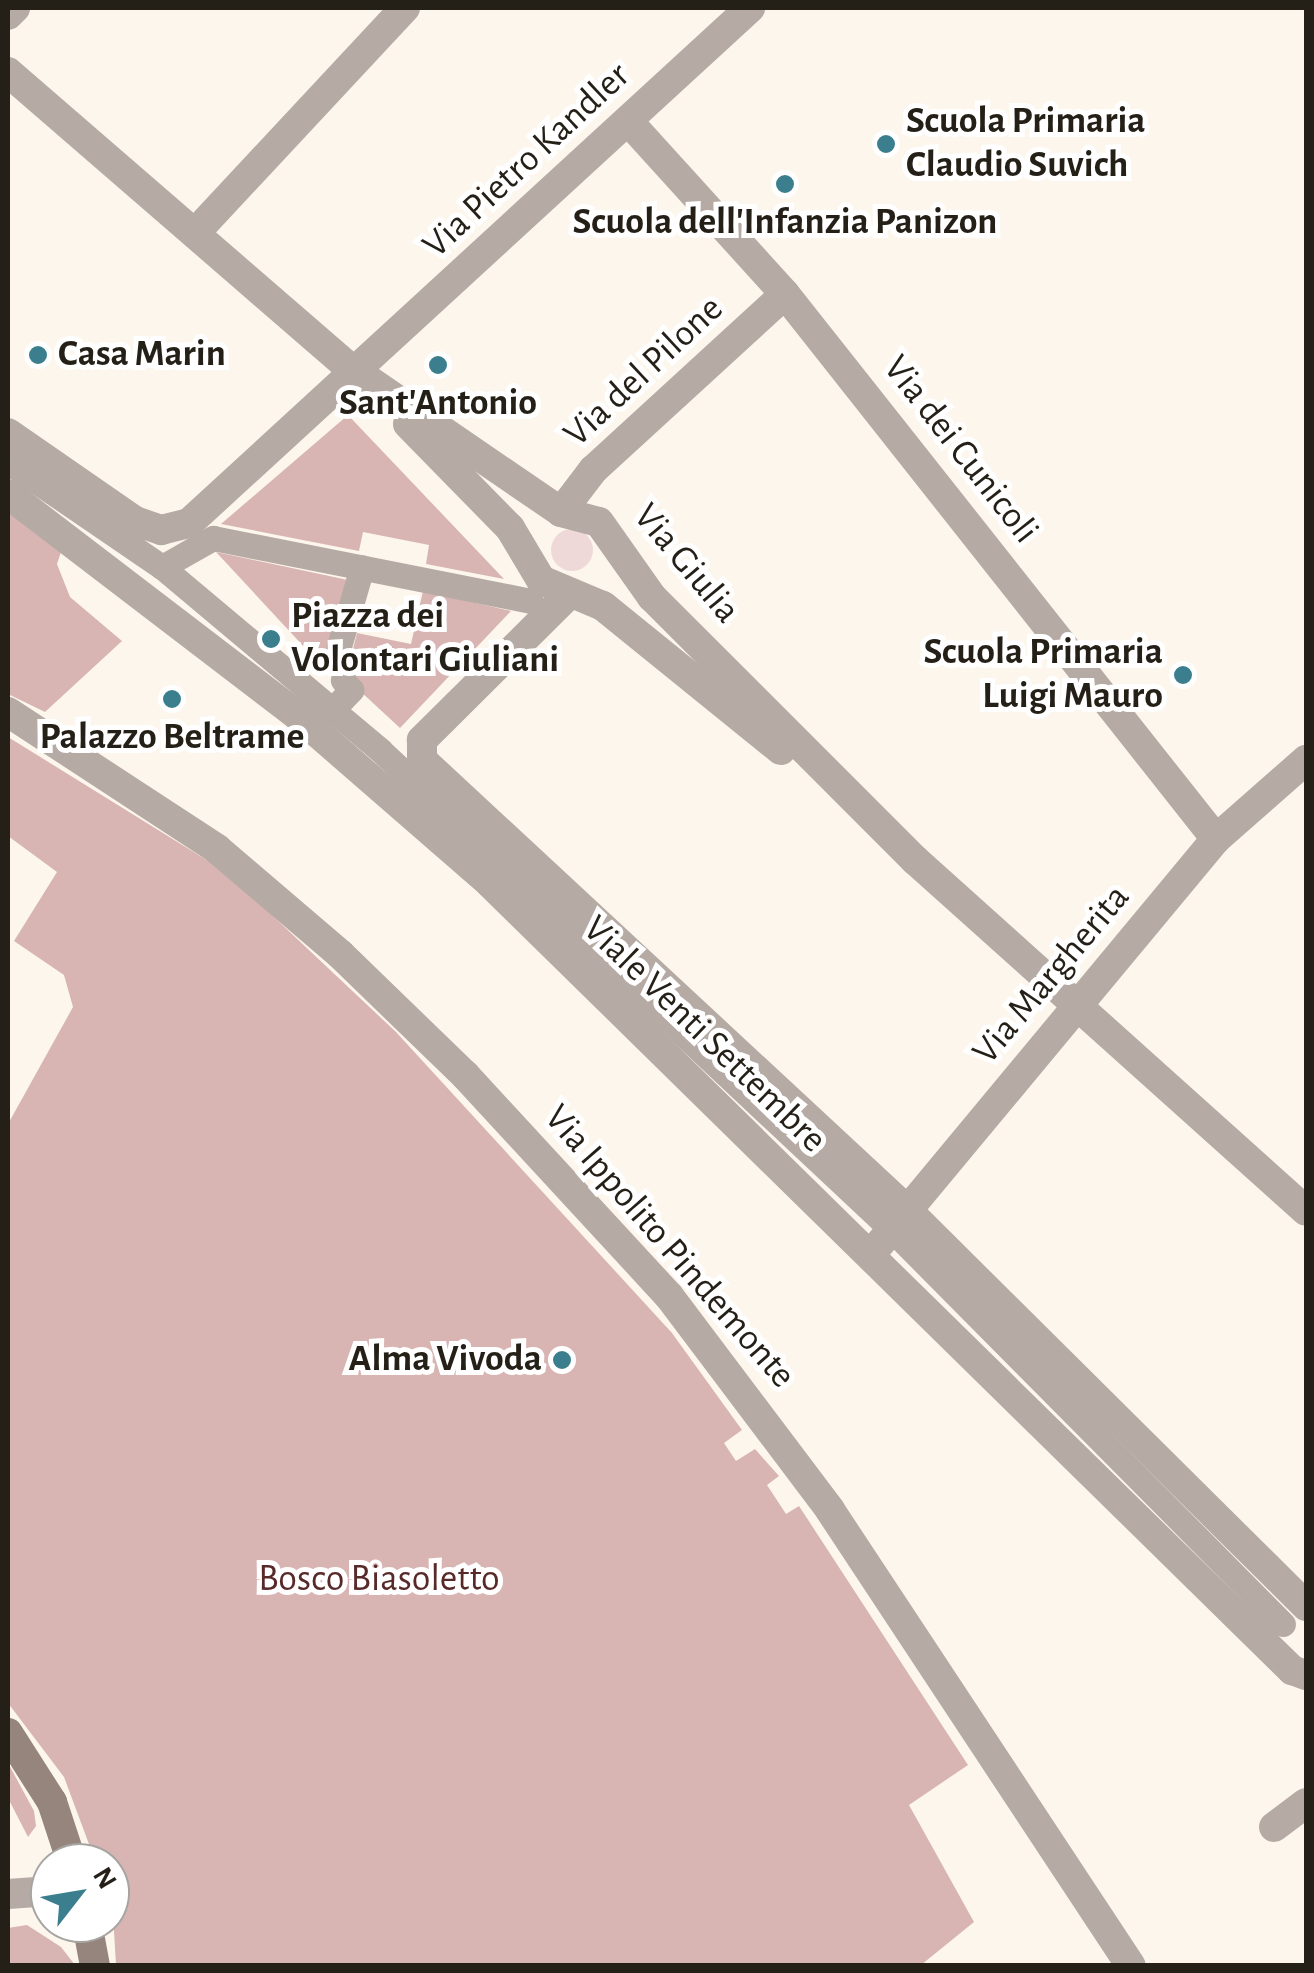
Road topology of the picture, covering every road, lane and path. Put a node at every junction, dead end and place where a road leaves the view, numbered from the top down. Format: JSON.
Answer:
{"nodes":[{"id":1,"x":16,"y":8,"type":"edge"},
{"id":2,"x":406,"y":8,"type":"edge"},
{"id":3,"x":750,"y":8,"type":"edge"},
{"id":4,"x":8,"y":15,"type":"edge"},
{"id":5,"x":8,"y":72,"type":"edge"},
{"id":6,"x":628,"y":122,"type":"junction"},
{"id":7,"x":195,"y":234,"type":"junction"},
{"id":8,"x":786,"y":294,"type":"junction"},
{"id":9,"x":358,"y":373,"type":"junction"},
{"id":10,"x":8,"y":433,"type":"edge"},
{"id":11,"x":8,"y":462,"type":"edge"},
{"id":12,"x":8,"y":494,"type":"edge"},
{"id":13,"x":561,"y":512,"type":"junction"},
{"id":14,"x":612,"y":546,"type":"junction"},
{"id":15,"x":531,"y":560,"type":"junction"},
{"id":16,"x":162,"y":567,"type":"junction"},
{"id":17,"x":362,"y":567,"type":"junction"},
{"id":18,"x":573,"y":593,"type":"junction"},
{"id":19,"x":532,"y":601,"type":"dead end"},
{"id":20,"x":338,"y":650,"type":"dead end"},
{"id":21,"x":342,"y":680,"type":"dead end"},
{"id":22,"x":332,"y":710,"type":"junction"},
{"id":23,"x":8,"y":712,"type":"edge"},
{"id":24,"x":1306,"y":760,"type":"edge"},
{"id":25,"x":1216,"y":839,"type":"junction"},
{"id":26,"x":915,"y":860,"type":"junction"},
{"id":27,"x":1077,"y":1008,"type":"junction"},
{"id":28,"x":1306,"y":1211,"type":"edge"},
{"id":29,"x":891,"y":1231,"type":"junction"},
{"id":30,"x":1295,"y":1615,"type":"edge"},
{"id":31,"x":1306,"y":1675,"type":"edge"},
{"id":32,"x":8,"y":1733,"type":"edge"},
{"id":33,"x":1306,"y":1803,"type":"edge"},
{"id":34,"x":1274,"y":1827,"type":"dead end"},
{"id":35,"x":65,"y":1843,"type":"edge"},
{"id":36,"x":1131,"y":1966,"type":"edge"}],
"edges":[{"from":1,"to":4,"type":"street"},
{"from":2,"to":7,"type":"street"},
{"from":3,"to":6,"type":"street","name":"Via Pietro Kandler"},
{"from":5,"to":7,"type":"street","name":"Via Giulia"},
{"from":6,"to":8,"type":"street","name":"Via dei Cunicoli"},
{"from":6,"to":9,"type":"street","name":"Via Pietro Kandler"},
{"from":7,"to":9,"type":"street","name":"Via Giulia"},
{"from":8,"to":13,"type":"street","name":"Via del Pilone"},
{"from":8,"to":25,"type":"street","name":"Via dei Cunicoli"},
{"from":9,"to":10,"type":"street"},
{"from":9,"to":13,"type":"street","name":"Via Giulia"},
{"from":9,"to":15,"type":"street","name":"Via Giulia"},
{"from":11,"to":16,"type":"street","name":"Viale Venti Settembre"},
{"from":12,"to":29,"type":"street","name":"Viale Venti Settembre"},
{"from":13,"to":14,"type":"street","name":"Via Giulia"},
{"from":13,"to":15,"type":"street"},
{"from":14,"to":18,"type":"street"},
{"from":14,"to":26,"type":"street","name":"Via Giulia"},
{"from":15,"to":18,"type":"street","name":"Via Giulia"},
{"from":16,"to":17,"type":"street"},
{"from":16,"to":22,"type":"street","name":"Viale Venti Settembre"},
{"from":17,"to":19,"type":"street"},
{"from":17,"to":20,"type":"street"},
{"from":18,"to":26,"type":"street","name":"Via Giulia"},
{"from":18,"to":29,"type":"street","name":"Viale Venti Settembre"},
{"from":21,"to":22,"type":"street"},
{"from":22,"to":29,"type":"street","name":"Viale Venti Settembre"},
{"from":23,"to":36,"type":"street","name":"Via Ippolito Pindemonte"},
{"from":24,"to":25,"type":"street","name":"Via Margherita"},
{"from":25,"to":27,"type":"street","name":"Via Margherita"},
{"from":26,"to":27,"type":"street","name":"Via Giulia"},
{"from":27,"to":28,"type":"street","name":"Via Giulia"},
{"from":27,"to":29,"type":"street","name":"Via Margherita"},
{"from":29,"to":30,"type":"street","name":"Viale Venti Settembre"},
{"from":29,"to":31,"type":"street","name":"Viale Venti Settembre"},
{"from":32,"to":35,"type":"main road"},
{"from":33,"to":34,"type":"street"}]}
